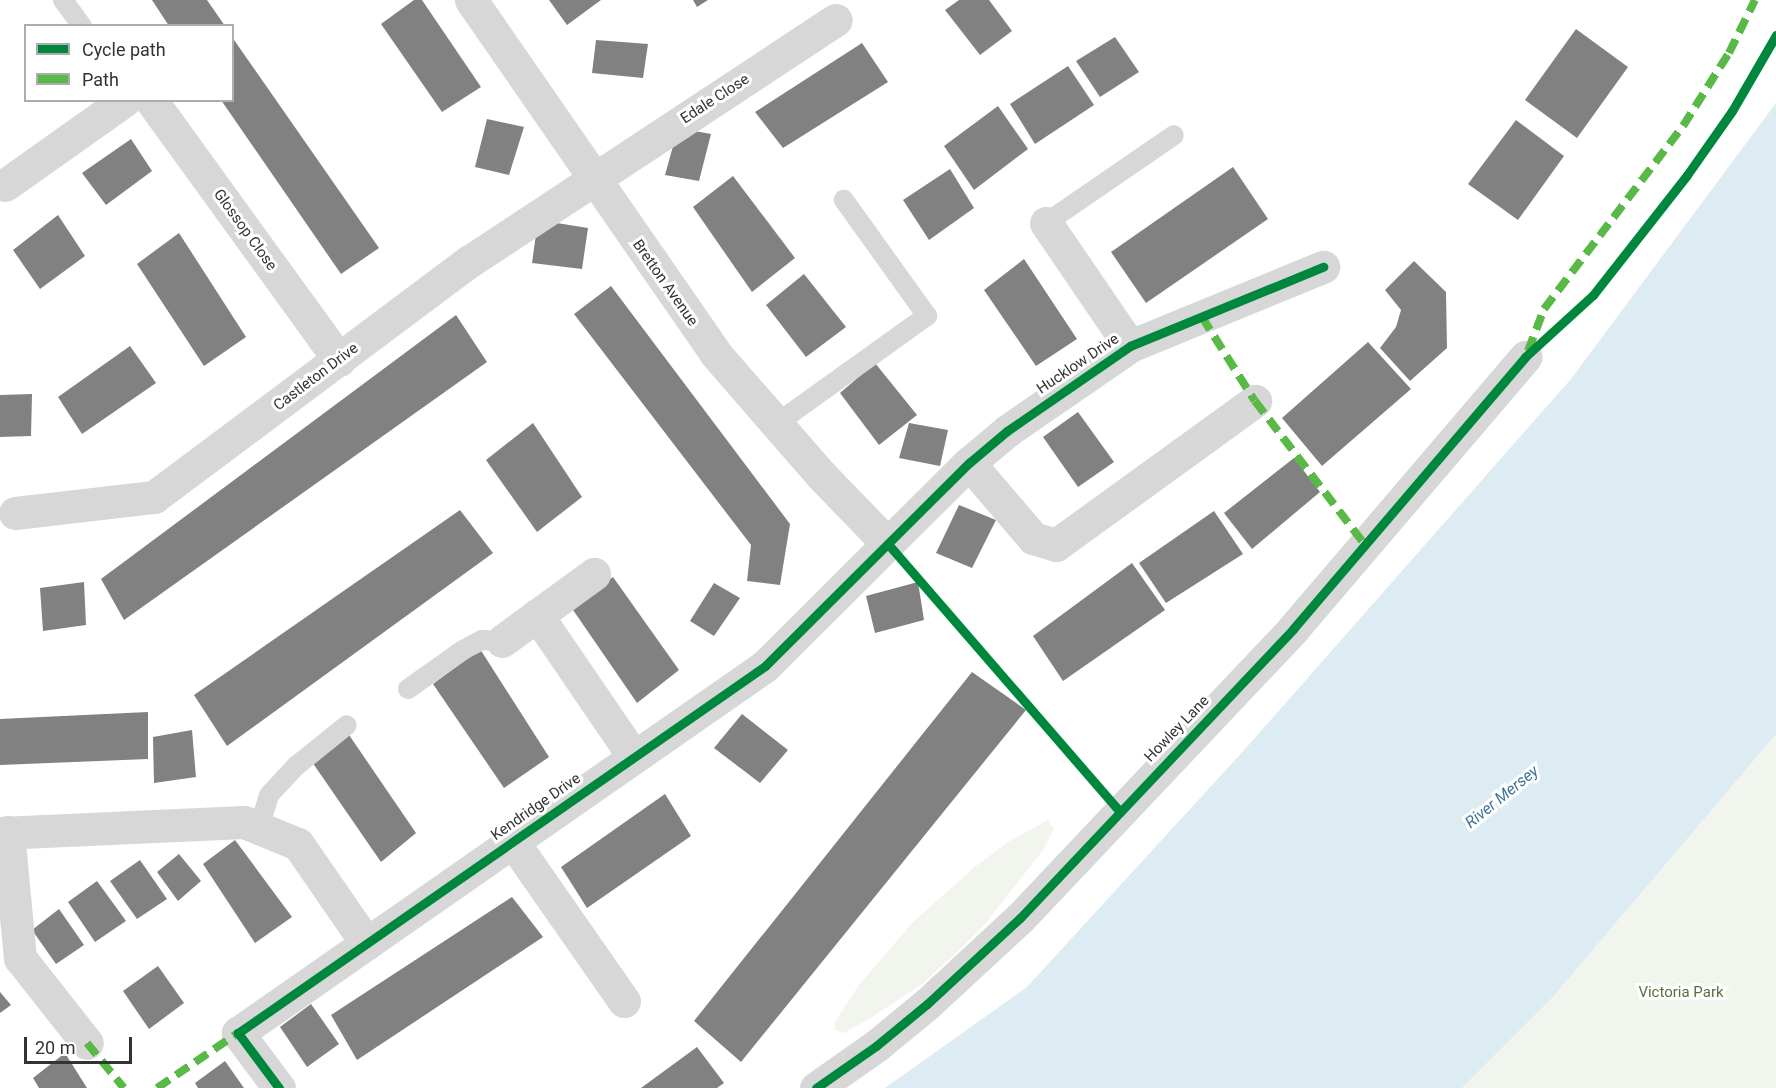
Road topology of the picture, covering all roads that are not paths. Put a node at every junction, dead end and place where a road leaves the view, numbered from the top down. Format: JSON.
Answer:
{"nodes":[{"id":1,"x":63,"y":0,"type":"edge"},
{"id":2,"x":471,"y":0,"type":"edge"},
{"id":3,"x":836,"y":20,"type":"dead end"},
{"id":4,"x":80,"y":24,"type":"edge"},
{"id":5,"x":122,"y":102,"type":"edge"},
{"id":6,"x":152,"y":102,"type":"edge"},
{"id":7,"x":1174,"y":135,"type":"dead end"},
{"id":8,"x":593,"y":179,"type":"junction"},
{"id":9,"x":5,"y":186,"type":"dead end"},
{"id":10,"x":844,"y":200,"type":"dead end"},
{"id":11,"x":1046,"y":223,"type":"joint"},
{"id":12,"x":1323,"y":267,"type":"dead end"},
{"id":13,"x":1130,"y":346,"type":"junction"},
{"id":14,"x":1525,"y":357,"type":"dead end"},
{"id":15,"x":339,"y":360,"type":"junction"},
{"id":16,"x":1255,"y":401,"type":"dead end"},
{"id":17,"x":776,"y":424,"type":"junction"},
{"id":18,"x":969,"y":463,"type":"junction"},
{"id":19,"x":15,"y":513,"type":"dead end"},
{"id":20,"x":888,"y":544,"type":"junction"},
{"id":21,"x":594,"y":574,"type":"dead end"},
{"id":22,"x":537,"y":615,"type":"junction"},
{"id":23,"x":502,"y":641,"type":"joint"},
{"id":24,"x":408,"y":689,"type":"dead end"},
{"id":25,"x":347,"y":725,"type":"dead end"},
{"id":26,"x":634,"y":757,"type":"junction"},
{"id":27,"x":259,"y":828,"type":"junction"},
{"id":28,"x":4,"y":832,"type":"edge"},
{"id":29,"x":513,"y":842,"type":"junction"},
{"id":30,"x":367,"y":944,"type":"junction"},
{"id":31,"x":624,"y":1001,"type":"dead end"},
{"id":32,"x":87,"y":1043,"type":"dead end"},
{"id":33,"x":279,"y":1088,"type":"edge"},
{"id":34,"x":816,"y":1088,"type":"edge"}],
"edges":[{"from":1,"to":4,"type":"lane"},
{"from":2,"to":8,"type":"street","name":"Bretton Avenue"},
{"from":3,"to":8,"type":"street","name":"Edale Close"},
{"from":5,"to":9,"type":"street"},
{"from":6,"to":15,"type":"street","name":"Glossop Close"},
{"from":7,"to":11,"type":"lane"},
{"from":8,"to":15,"type":"street","name":"Castleton Drive"},
{"from":8,"to":17,"type":"street","name":"Bretton Avenue"},
{"from":10,"to":17,"type":"lane"},
{"from":11,"to":13,"type":"street","name":"Hucklow Drive"},
{"from":12,"to":13,"type":"street","name":"Hucklow Drive"},
{"from":13,"to":18,"type":"street","name":"Hucklow Drive"},
{"from":14,"to":34,"type":"street","name":"Howley Lane"},
{"from":15,"to":19,"type":"street","name":"Castleton Drive"},
{"from":16,"to":18,"type":"street"},
{"from":17,"to":20,"type":"street","name":"Bretton Avenue"},
{"from":18,"to":20,"type":"street","name":"Hucklow Drive"},
{"from":20,"to":26,"type":"street","name":"Kendridge Drive"},
{"from":21,"to":22,"type":"street"},
{"from":22,"to":23,"type":"street"},
{"from":22,"to":26,"type":"street"},
{"from":23,"to":24,"type":"lane"},
{"from":25,"to":27,"type":"lane"},
{"from":26,"to":29,"type":"street","name":"Kendridge Drive"},
{"from":27,"to":28,"type":"street"},
{"from":27,"to":30,"type":"street"},
{"from":28,"to":32,"type":"street"},
{"from":29,"to":30,"type":"street","name":"Kendridge Drive"},
{"from":29,"to":31,"type":"street","name":"Kendridge Drive"},
{"from":30,"to":33,"type":"street","name":"Kendridge Drive"}]}
